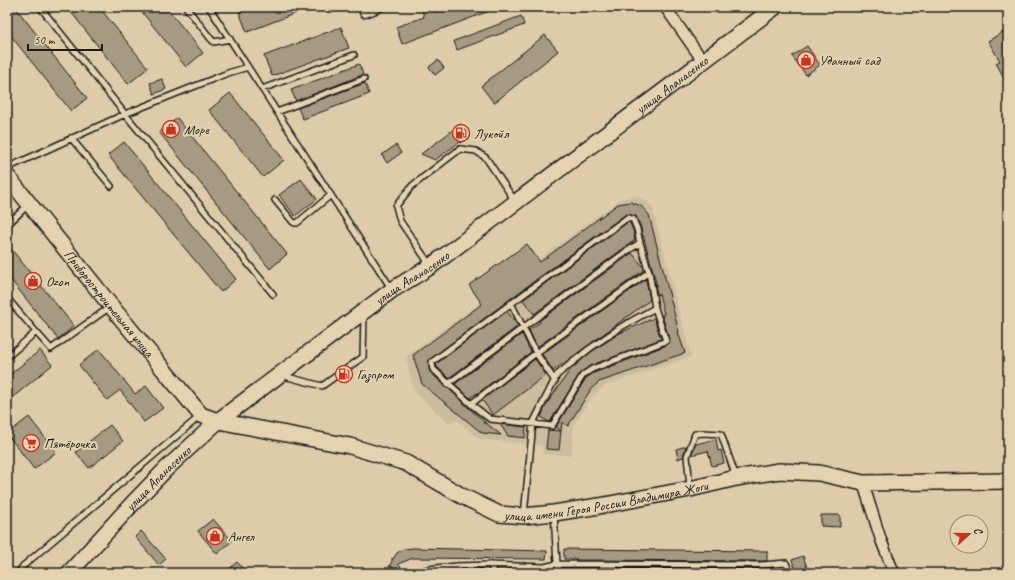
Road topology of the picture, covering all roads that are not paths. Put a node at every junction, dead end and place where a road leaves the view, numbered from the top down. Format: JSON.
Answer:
{"nodes":[{"id":1,"x":40,"y":7,"type":"edge"},
{"id":2,"x":186,"y":7,"type":"edge"},
{"id":3,"x":209,"y":7,"type":"edge"},
{"id":4,"x":378,"y":7,"type":"edge"},
{"id":5,"x":665,"y":7,"type":"edge"},
{"id":6,"x":775,"y":7,"type":"edge"},
{"id":7,"x":366,"y":12,"type":"dead end"},
{"id":8,"x":230,"y":39,"type":"junction"},
{"id":9,"x":354,"y":55,"type":"dead end"},
{"id":10,"x":703,"y":61,"type":"junction"},
{"id":11,"x":248,"y":67,"type":"junction"},
{"id":12,"x":364,"y":79,"type":"dead end"},
{"id":13,"x":262,"y":89,"type":"junction"},
{"id":14,"x":277,"y":112,"type":"junction"},
{"id":15,"x":125,"y":114,"type":"junction"},
{"id":16,"x":71,"y":138,"type":"junction"},
{"id":17,"x":7,"y":168,"type":"edge"},
{"id":18,"x":7,"y":176,"type":"edge"},
{"id":19,"x":111,"y":186,"type":"dead end"},
{"id":20,"x":331,"y":195,"type":"junction"},
{"id":21,"x":275,"y":200,"type":"dead end"},
{"id":22,"x":516,"y":202,"type":"junction"},
{"id":23,"x":29,"y":204,"type":"junction"},
{"id":24,"x":7,"y":225,"type":"edge"},
{"id":25,"x":640,"y":243,"type":"junction"},
{"id":26,"x":431,"y":266,"type":"junction"},
{"id":27,"x":649,"y":272,"type":"junction"},
{"id":28,"x":392,"y":290,"type":"junction"},
{"id":29,"x":273,"y":294,"type":"dead end"},
{"id":30,"x":7,"y":298,"type":"edge"},
{"id":31,"x":511,"y":303,"type":"junction"},
{"id":32,"x":111,"y":306,"type":"junction"},
{"id":33,"x":655,"y":308,"type":"junction"},
{"id":34,"x":364,"y":311,"type":"junction"},
{"id":35,"x":524,"y":327,"type":"junction"},
{"id":36,"x":36,"y":332,"type":"junction"},
{"id":37,"x":536,"y":353,"type":"junction"},
{"id":38,"x":7,"y":357,"type":"edge"},
{"id":39,"x":281,"y":375,"type":"junction"},
{"id":40,"x":554,"y":381,"type":"junction"},
{"id":41,"x":448,"y":384,"type":"junction"},
{"id":42,"x":471,"y":404,"type":"junction"},
{"id":43,"x":201,"y":415,"type":"junction"},
{"id":44,"x":218,"y":421,"type":"junction"},
{"id":45,"x":533,"y":423,"type":"junction"},
{"id":46,"x":736,"y":478,"type":"junction"},
{"id":47,"x":1008,"y":481,"type":"edge"},
{"id":48,"x":863,"y":482,"type":"junction"},
{"id":49,"x":690,"y":489,"type":"junction"},
{"id":50,"x":554,"y":514,"type":"junction"},
{"id":51,"x":524,"y":516,"type":"junction"},
{"id":52,"x":558,"y":564,"type":"junction"},
{"id":53,"x":490,"y":565,"type":"junction"},
{"id":54,"x":457,"y":566,"type":"junction"},
{"id":55,"x":524,"y":566,"type":"junction"},
{"id":56,"x":18,"y":573,"type":"edge"},
{"id":57,"x":69,"y":573,"type":"edge"},
{"id":58,"x":424,"y":573,"type":"edge"},
{"id":59,"x":460,"y":573,"type":"edge"},
{"id":60,"x":494,"y":573,"type":"edge"},
{"id":61,"x":527,"y":573,"type":"edge"},
{"id":62,"x":561,"y":573,"type":"edge"},
{"id":63,"x":790,"y":573,"type":"edge"},
{"id":64,"x":894,"y":573,"type":"edge"}],
"edges":[{"from":1,"to":15,"type":"lane"},
{"from":2,"to":8,"type":"lane"},
{"from":3,"to":8,"type":"lane"},
{"from":4,"to":7,"type":"street"},
{"from":5,"to":10,"type":"street"},
{"from":6,"to":10,"type":"main road","name":"улица Апанасенко"},
{"from":8,"to":11,"type":"lane"},
{"from":9,"to":13,"type":"lane"},
{"from":10,"to":22,"type":"main road","name":"улица Апанасенко"},
{"from":11,"to":13,"type":"lane"},
{"from":11,"to":15,"type":"lane"},
{"from":12,"to":14,"type":"lane"},
{"from":13,"to":14,"type":"lane"},
{"from":14,"to":20,"type":"lane"},
{"from":15,"to":16,"type":"lane"},
{"from":15,"to":29,"type":"lane"},
{"from":16,"to":17,"type":"lane"},
{"from":16,"to":19,"type":"lane"},
{"from":18,"to":23,"type":"main road","name":"Приборостроительная улица"},
{"from":20,"to":21,"type":"lane"},
{"from":20,"to":28,"type":"lane"},
{"from":22,"to":26,"type":"main road","name":"улица Апанасенко"},
{"from":22,"to":26,"type":"lane"},
{"from":23,"to":24,"type":"lane"},
{"from":23,"to":32,"type":"main road","name":"Приборостроительная улица"},
{"from":25,"to":27,"type":"lane"},
{"from":25,"to":31,"type":"lane"},
{"from":25,"to":35,"type":"lane"},
{"from":26,"to":28,"type":"main road","name":"улица Апанасенко"},
{"from":27,"to":33,"type":"lane"},
{"from":27,"to":37,"type":"lane"},
{"from":28,"to":34,"type":"main road","name":"улица Апанасенко"},
{"from":30,"to":36,"type":"lane"},
{"from":31,"to":35,"type":"lane"},
{"from":31,"to":41,"type":"lane"},
{"from":32,"to":36,"type":"lane"},
{"from":32,"to":43,"type":"main road","name":"Приборостроительная улица"},
{"from":33,"to":40,"type":"lane"},
{"from":33,"to":45,"type":"lane"},
{"from":34,"to":39,"type":"main road","name":"улица Апанасенко"},
{"from":34,"to":39,"type":"lane"},
{"from":35,"to":37,"type":"lane"},
{"from":35,"to":41,"type":"lane"},
{"from":36,"to":38,"type":"lane"},
{"from":37,"to":40,"type":"lane"},
{"from":37,"to":42,"type":"lane"},
{"from":39,"to":44,"type":"main road","name":"улица Апанасенко"},
{"from":40,"to":45,"type":"lane"},
{"from":41,"to":42,"type":"lane"},
{"from":42,"to":45,"type":"lane"},
{"from":43,"to":44,"type":"main road"},
{"from":43,"to":56,"type":"lane"},
{"from":44,"to":51,"type":"main road","name":"улица имени Героя России Владимира Жоги"},
{"from":44,"to":57,"type":"main road","name":"улица Апанасенко"},
{"from":45,"to":51,"type":"lane"},
{"from":46,"to":48,"type":"main road","name":"улица имени Героя России Владимира Жоги"},
{"from":46,"to":49,"type":"main road","name":"улица имени Героя России Владимира Жоги"},
{"from":46,"to":49,"type":"lane"},
{"from":47,"to":48,"type":"main road","name":"улица имени Героя России Владимира Жоги"},
{"from":48,"to":64,"type":"street"},
{"from":49,"to":50,"type":"main road","name":"улица имени Героя России Владимира Жоги"},
{"from":50,"to":51,"type":"main road","name":"улица имени Героя России Владимира Жоги"},
{"from":50,"to":52,"type":"lane"},
{"from":52,"to":55,"type":"lane"},
{"from":52,"to":62,"type":"lane"},
{"from":52,"to":63,"type":"lane"},
{"from":53,"to":54,"type":"lane"},
{"from":53,"to":55,"type":"lane"},
{"from":53,"to":60,"type":"lane"},
{"from":54,"to":58,"type":"lane"},
{"from":54,"to":59,"type":"lane"},
{"from":55,"to":61,"type":"lane"}]}
